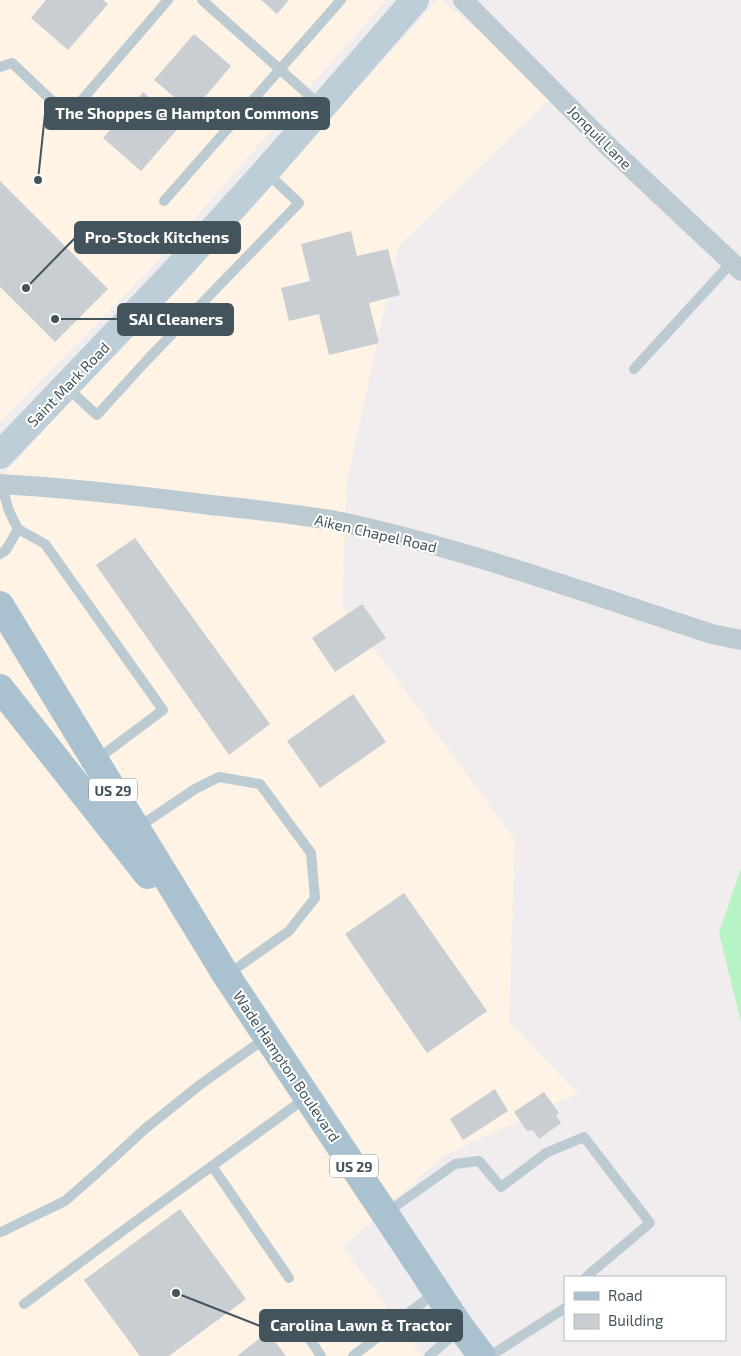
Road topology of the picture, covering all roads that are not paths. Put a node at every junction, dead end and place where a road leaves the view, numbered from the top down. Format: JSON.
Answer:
{"nodes":[{"id":1,"x":168,"y":0,"type":"edge"},
{"id":2,"x":202,"y":0,"type":"edge"},
{"id":3,"x":341,"y":0,"type":"edge"},
{"id":4,"x":415,"y":0,"type":"edge"},
{"id":5,"x":463,"y":0,"type":"edge"},
{"id":6,"x":0,"y":67,"type":"edge"},
{"id":7,"x":280,"y":70,"type":"junction"},
{"id":8,"x":322,"y":107,"type":"junction"},
{"id":9,"x":265,"y":172,"type":"junction"},
{"id":10,"x":164,"y":201,"type":"dead end"},
{"id":11,"x":736,"y":266,"type":"edge"},
{"id":12,"x":634,"y":369,"type":"dead end"},
{"id":13,"x":66,"y":386,"type":"junction"},
{"id":14,"x":0,"y":455,"type":"edge"},
{"id":15,"x":0,"y":484,"type":"edge"},
{"id":16,"x":18,"y":529,"type":"junction"},
{"id":17,"x":0,"y":554,"type":"edge"},
{"id":18,"x":0,"y":605,"type":"edge"},
{"id":19,"x":741,"y":640,"type":"edge"},
{"id":20,"x":0,"y":688,"type":"edge"},
{"id":21,"x":95,"y":760,"type":"junction"},
{"id":22,"x":137,"y":828,"type":"junction"},
{"id":23,"x":226,"y":975,"type":"junction"},
{"id":24,"x":268,"y":1036,"type":"junction"},
{"id":25,"x":308,"y":1096,"type":"junction"},
{"id":26,"x":212,"y":1166,"type":"junction"},
{"id":27,"x":386,"y":1214,"type":"junction"},
{"id":28,"x":1,"y":1232,"type":"edge"},
{"id":29,"x":587,"y":1276,"type":"edge"},
{"id":30,"x":289,"y":1278,"type":"dead end"},
{"id":31,"x":437,"y":1291,"type":"junction"},
{"id":32,"x":24,"y":1304,"type":"dead end"},
{"id":33,"x":564,"y":1309,"type":"edge"},
{"id":34,"x":461,"y":1328,"type":"junction"},
{"id":35,"x":302,"y":1329,"type":"dead end"},
{"id":36,"x":322,"y":1356,"type":"edge"},
{"id":37,"x":353,"y":1356,"type":"edge"},
{"id":38,"x":429,"y":1356,"type":"edge"},
{"id":39,"x":482,"y":1356,"type":"edge"},
{"id":40,"x":490,"y":1356,"type":"edge"}],
"edges":[{"from":1,"to":6,"type":"lane"},
{"from":2,"to":7,"type":"lane"},
{"from":3,"to":7,"type":"lane"},
{"from":4,"to":8,"type":"street","name":"Saint Mark Road"},
{"from":5,"to":11,"type":"street","name":"Jonquil Lane"},
{"from":7,"to":8,"type":"lane"},
{"from":7,"to":10,"type":"lane"},
{"from":8,"to":9,"type":"street","name":"Saint Mark Road"},
{"from":9,"to":13,"type":"street","name":"Saint Mark Road"},
{"from":9,"to":13,"type":"lane"},
{"from":11,"to":12,"type":"lane"},
{"from":13,"to":14,"type":"street","name":"Saint Mark Road"},
{"from":15,"to":16,"type":"lane"},
{"from":15,"to":19,"type":"street","name":"Aiken Chapel Road"},
{"from":16,"to":17,"type":"lane"},
{"from":16,"to":21,"type":"lane"},
{"from":18,"to":21,"type":"main road","name":"Wade Hampton Boulevard","number":"US 29"},
{"from":20,"to":23,"type":"main road","name":"Wade Hampton Boulevard","number":"US 29"},
{"from":21,"to":22,"type":"main road","name":"Wade Hampton Boulevard","number":"US 29"},
{"from":22,"to":23,"type":"main road","name":"Wade Hampton Boulevard","number":"US 29"},
{"from":22,"to":23,"type":"lane"},
{"from":23,"to":24,"type":"main road","name":"Wade Hampton Boulevard","number":"US 29"},
{"from":24,"to":25,"type":"main road","name":"Wade Hampton Boulevard","number":"US 29"},
{"from":24,"to":28,"type":"lane"},
{"from":25,"to":26,"type":"lane"},
{"from":25,"to":27,"type":"main road","name":"Wade Hampton Boulevard","number":"US 29"},
{"from":26,"to":30,"type":"lane"},
{"from":26,"to":32,"type":"lane"},
{"from":27,"to":29,"type":"lane"},
{"from":27,"to":31,"type":"main road","name":"Wade Hampton Boulevard","number":"US 29"},
{"from":31,"to":34,"type":"main road","name":"Wade Hampton Boulevard","number":"US 29"},
{"from":31,"to":37,"type":"lane"},
{"from":33,"to":40,"type":"lane"},
{"from":34,"to":38,"type":"lane"},
{"from":34,"to":39,"type":"main road","name":"Wade Hampton Boulevard","number":"US 29"},
{"from":35,"to":36,"type":"lane"}]}
